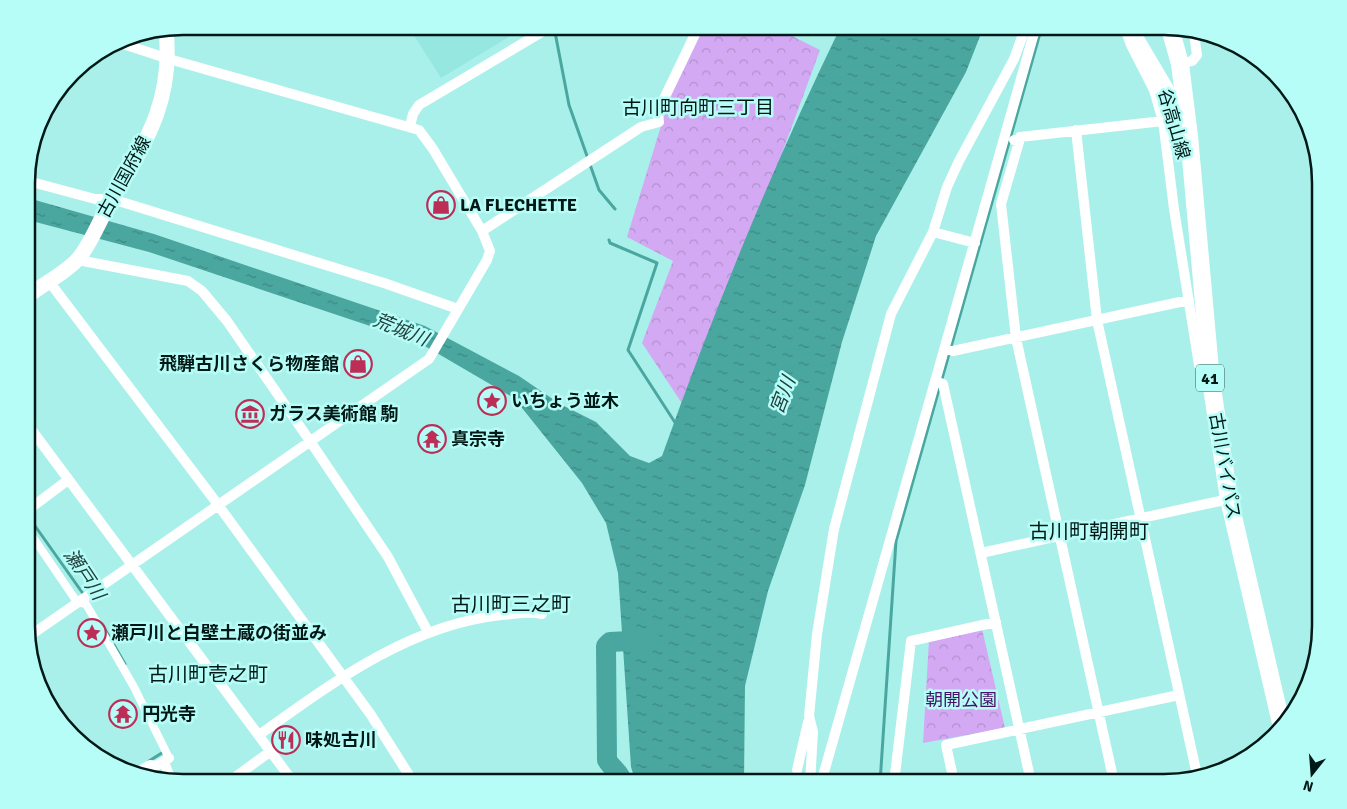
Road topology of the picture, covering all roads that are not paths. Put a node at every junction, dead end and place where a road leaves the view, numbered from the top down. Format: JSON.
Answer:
{"nodes":[{"id":1,"x":537,"y":35,"type":"edge"},
{"id":2,"x":695,"y":35,"type":"edge"},
{"id":3,"x":1023,"y":35,"type":"edge"},
{"id":4,"x":1034,"y":35,"type":"edge"},
{"id":5,"x":1127,"y":35,"type":"edge"},
{"id":6,"x":1136,"y":35,"type":"edge"},
{"id":7,"x":1172,"y":35,"type":"edge"},
{"id":8,"x":167,"y":36,"type":"edge"},
{"id":9,"x":1195,"y":38,"type":"edge"},
{"id":10,"x":128,"y":46,"type":"edge"},
{"id":11,"x":169,"y":59,"type":"junction"},
{"id":12,"x":1180,"y":64,"type":"junction"},
{"id":13,"x":1163,"y":121,"type":"junction"},
{"id":14,"x":410,"y":126,"type":"junction"},
{"id":15,"x":1076,"y":130,"type":"junction"},
{"id":16,"x":1011,"y":140,"type":"junction"},
{"id":17,"x":35,"y":183,"type":"edge"},
{"id":18,"x":111,"y":201,"type":"junction"},
{"id":19,"x":1197,"y":228,"type":"junction"},
{"id":20,"x":482,"y":230,"type":"junction"},
{"id":21,"x":933,"y":232,"type":"junction"},
{"id":22,"x":975,"y":243,"type":"junction"},
{"id":23,"x":79,"y":258,"type":"junction"},
{"id":24,"x":48,"y":280,"type":"junction"},
{"id":25,"x":35,"y":290,"type":"edge"},
{"id":26,"x":1189,"y":300,"type":"junction"},
{"id":27,"x":457,"y":311,"type":"junction"},
{"id":28,"x":1097,"y":320,"type":"junction"},
{"id":29,"x":1016,"y":338,"type":"junction"},
{"id":30,"x":948,"y":350,"type":"junction"},
{"id":31,"x":1199,"y":365,"type":"dead end"},
{"id":32,"x":939,"y":382,"type":"junction"},
{"id":33,"x":35,"y":435,"type":"edge"},
{"id":34,"x":310,"y":441,"type":"junction"},
{"id":35,"x":68,"y":480,"type":"junction"},
{"id":36,"x":1229,"y":499,"type":"junction"},
{"id":37,"x":35,"y":505,"type":"edge"},
{"id":38,"x":218,"y":505,"type":"junction"},
{"id":39,"x":1141,"y":517,"type":"junction"},
{"id":40,"x":1060,"y":536,"type":"junction"},
{"id":41,"x":35,"y":539,"type":"edge"},
{"id":42,"x":981,"y":553,"type":"junction"},
{"id":43,"x":132,"y":565,"type":"junction"},
{"id":44,"x":82,"y":599,"type":"junction"},
{"id":45,"x":542,"y":614,"type":"dead end"},
{"id":46,"x":996,"y":622,"type":"junction"},
{"id":47,"x":35,"y":632,"type":"edge"},
{"id":48,"x":428,"y":632,"type":"junction"},
{"id":49,"x":342,"y":676,"type":"junction"},
{"id":50,"x":1179,"y":695,"type":"junction"},
{"id":51,"x":1099,"y":713,"type":"junction"},
{"id":52,"x":809,"y":716,"type":"junction"},
{"id":53,"x":1280,"y":718,"type":"edge"},
{"id":54,"x":1019,"y":730,"type":"junction"},
{"id":55,"x":259,"y":736,"type":"junction"},
{"id":56,"x":271,"y":751,"type":"junction"},
{"id":57,"x":166,"y":755,"type":"junction"},
{"id":58,"x":144,"y":769,"type":"edge"},
{"id":59,"x":797,"y":770,"type":"dead end"},
{"id":60,"x":1196,"y":770,"type":"edge"},
{"id":61,"x":170,"y":773,"type":"edge"},
{"id":62,"x":239,"y":774,"type":"edge"},
{"id":63,"x":288,"y":774,"type":"edge"},
{"id":64,"x":408,"y":774,"type":"edge"},
{"id":65,"x":810,"y":774,"type":"edge"},
{"id":66,"x":822,"y":774,"type":"edge"},
{"id":67,"x":895,"y":774,"type":"edge"},
{"id":68,"x":952,"y":774,"type":"edge"},
{"id":69,"x":1028,"y":774,"type":"edge"},
{"id":70,"x":1112,"y":774,"type":"edge"}],
"edges":[{"from":1,"to":14,"type":"street"},
{"from":2,"to":20,"type":"street"},
{"from":3,"to":21,"type":"street"},
{"from":4,"to":16,"type":"street"},
{"from":5,"to":13,"type":"street"},
{"from":6,"to":19,"type":"main road","name":"谷高山線"},
{"from":7,"to":12,"type":"highway","name":"古川バイパス","number":"41"},
{"from":8,"to":11,"type":"main road","name":"古川国府線"},
{"from":9,"to":12,"type":"street"},
{"from":10,"to":11,"type":"street"},
{"from":11,"to":14,"type":"street"},
{"from":11,"to":18,"type":"main road","name":"古川国府線"},
{"from":12,"to":19,"type":"highway","name":"古川バイパス","number":"41"},
{"from":13,"to":15,"type":"street"},
{"from":13,"to":26,"type":"street"},
{"from":14,"to":20,"type":"street"},
{"from":15,"to":16,"type":"street"},
{"from":15,"to":28,"type":"street"},
{"from":16,"to":22,"type":"street"},
{"from":16,"to":29,"type":"street"},
{"from":17,"to":18,"type":"street"},
{"from":18,"to":23,"type":"main road","name":"古川国府線"},
{"from":18,"to":27,"type":"street"},
{"from":19,"to":36,"type":"highway","name":"古川バイパス","number":"41"},
{"from":20,"to":27,"type":"street"},
{"from":21,"to":22,"type":"street"},
{"from":21,"to":52,"type":"street"},
{"from":22,"to":30,"type":"street"},
{"from":23,"to":24,"type":"main road","name":"古川国府線"},
{"from":23,"to":34,"type":"street"},
{"from":24,"to":25,"type":"main road","name":"古川国府線"},
{"from":24,"to":38,"type":"street"},
{"from":26,"to":28,"type":"street"},
{"from":26,"to":31,"type":"street"},
{"from":27,"to":34,"type":"street"},
{"from":28,"to":29,"type":"street"},
{"from":28,"to":39,"type":"street"},
{"from":29,"to":30,"type":"street"},
{"from":29,"to":40,"type":"street"},
{"from":30,"to":32,"type":"street"},
{"from":32,"to":42,"type":"street"},
{"from":32,"to":66,"type":"street"},
{"from":33,"to":35,"type":"street"},
{"from":34,"to":38,"type":"street"},
{"from":34,"to":48,"type":"street"},
{"from":35,"to":37,"type":"street"},
{"from":35,"to":43,"type":"street"},
{"from":36,"to":39,"type":"street"},
{"from":36,"to":53,"type":"highway","name":"古川バイパス","number":"41"},
{"from":38,"to":43,"type":"street"},
{"from":38,"to":49,"type":"street"},
{"from":39,"to":40,"type":"street"},
{"from":39,"to":50,"type":"street"},
{"from":40,"to":42,"type":"street"},
{"from":40,"to":51,"type":"street"},
{"from":41,"to":44,"type":"street"},
{"from":42,"to":46,"type":"street"},
{"from":43,"to":44,"type":"street"},
{"from":43,"to":55,"type":"street"},
{"from":44,"to":47,"type":"street"},
{"from":44,"to":57,"type":"street"},
{"from":45,"to":48,"type":"street"},
{"from":46,"to":54,"type":"street"},
{"from":46,"to":67,"type":"street"},
{"from":48,"to":49,"type":"street"},
{"from":49,"to":55,"type":"street"},
{"from":49,"to":64,"type":"street"},
{"from":50,"to":51,"type":"street"},
{"from":50,"to":60,"type":"street"},
{"from":51,"to":54,"type":"street"},
{"from":51,"to":70,"type":"street"},
{"from":52,"to":59,"type":"street"},
{"from":52,"to":65,"type":"street"},
{"from":54,"to":68,"type":"street"},
{"from":54,"to":69,"type":"street"},
{"from":55,"to":56,"type":"street"},
{"from":56,"to":62,"type":"street"},
{"from":56,"to":63,"type":"street"},
{"from":57,"to":58,"type":"street"},
{"from":57,"to":61,"type":"street"}]}
